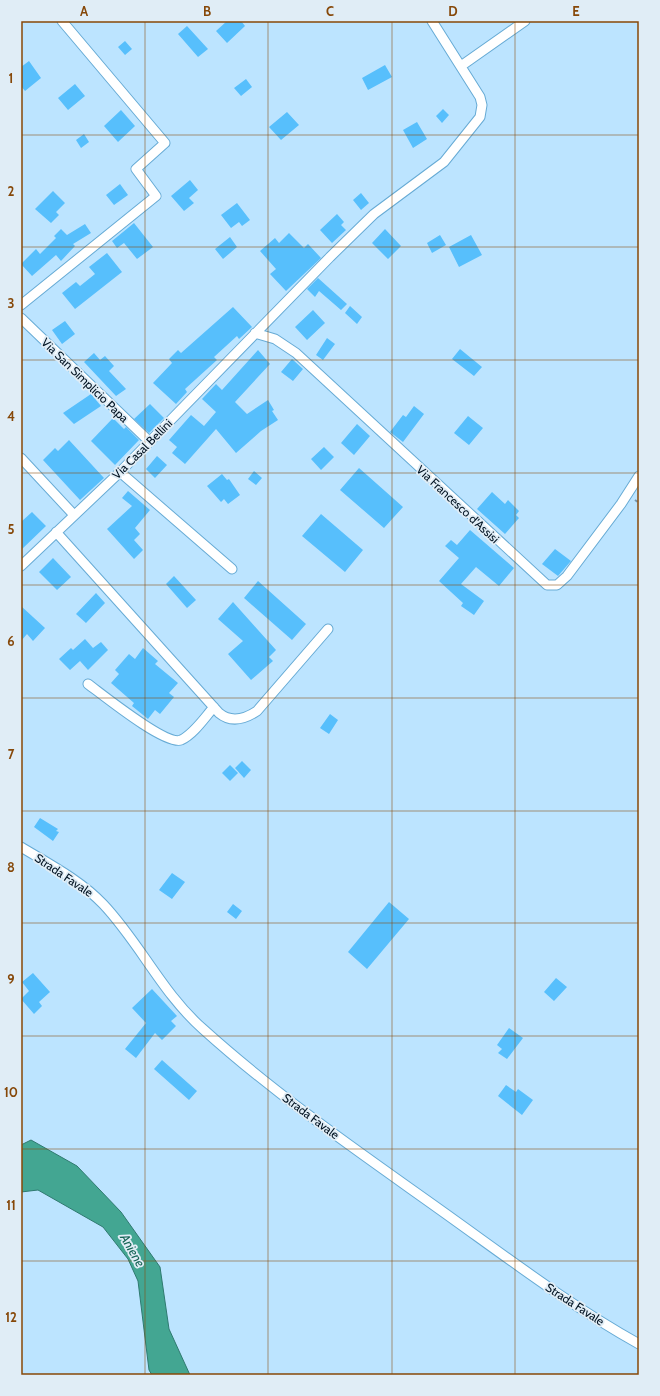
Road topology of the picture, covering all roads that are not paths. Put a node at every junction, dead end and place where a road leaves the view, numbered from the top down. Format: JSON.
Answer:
{"nodes":[{"id":1,"x":62,"y":21,"type":"edge"},
{"id":2,"x":432,"y":21,"type":"edge"},
{"id":3,"x":524,"y":21,"type":"edge"},
{"id":4,"x":461,"y":66,"type":"junction"},
{"id":5,"x":21,"y":305,"type":"edge"},
{"id":6,"x":21,"y":318,"type":"edge"},
{"id":7,"x":257,"y":331,"type":"junction"},
{"id":8,"x":150,"y":442,"type":"junction"},
{"id":9,"x":21,"y":458,"type":"edge"},
{"id":10,"x":120,"y":472,"type":"junction"},
{"id":11,"x":639,"y":476,"type":"edge"},
{"id":12,"x":74,"y":516,"type":"junction"},
{"id":13,"x":56,"y":532,"type":"junction"},
{"id":14,"x":21,"y":566,"type":"edge"},
{"id":15,"x":232,"y":569,"type":"dead end"},
{"id":16,"x":328,"y":629,"type":"dead end"},
{"id":17,"x":88,"y":684,"type":"dead end"},
{"id":18,"x":214,"y":707,"type":"junction"},
{"id":19,"x":21,"y":847,"type":"edge"},
{"id":20,"x":639,"y":1344,"type":"edge"}],
"edges":[{"from":1,"to":5,"type":"street"},
{"from":2,"to":4,"type":"street"},
{"from":3,"to":4,"type":"street"},
{"from":4,"to":7,"type":"street","name":"Via Casal Bellini"},
{"from":6,"to":8,"type":"street","name":"Via San Simplicio Papa"},
{"from":7,"to":8,"type":"street","name":"Via Casal Bellini"},
{"from":7,"to":11,"type":"street","name":"Via Francesco d'Assisi"},
{"from":8,"to":10,"type":"street","name":"Via Casal Bellini"},
{"from":9,"to":12,"type":"street"},
{"from":10,"to":12,"type":"street","name":"Via Casal Bellini"},
{"from":10,"to":15,"type":"street"},
{"from":12,"to":13,"type":"street","name":"Via Casal Bellini"},
{"from":13,"to":14,"type":"street","name":"Via Casal Bellini"},
{"from":13,"to":18,"type":"street"},
{"from":16,"to":18,"type":"street"},
{"from":17,"to":18,"type":"street"},
{"from":19,"to":20,"type":"street","name":"Strada Favale"}]}
